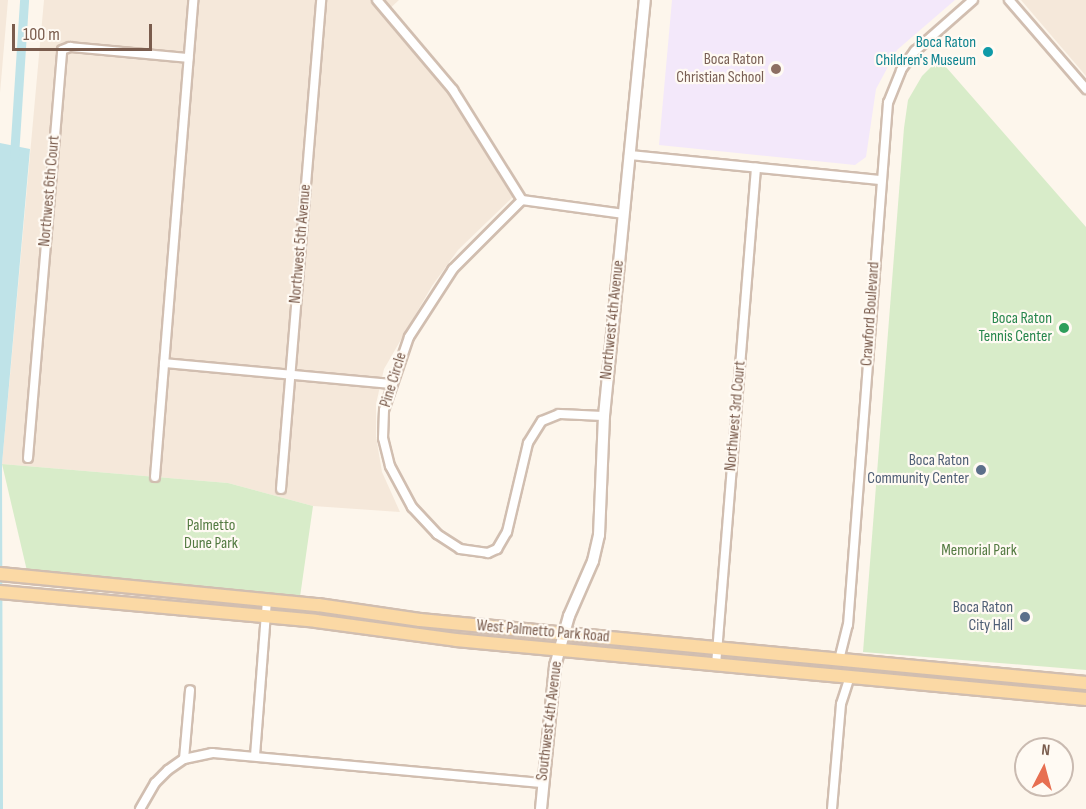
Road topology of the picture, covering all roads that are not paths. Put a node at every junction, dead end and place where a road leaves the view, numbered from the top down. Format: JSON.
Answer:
{"nodes":[{"id":1,"x":193,"y":0,"type":"edge"},
{"id":2,"x":321,"y":0,"type":"edge"},
{"id":3,"x":376,"y":0,"type":"edge"},
{"id":4,"x":645,"y":0,"type":"edge"},
{"id":5,"x":973,"y":0,"type":"edge"},
{"id":6,"x":1009,"y":0,"type":"edge"},
{"id":7,"x":189,"y":58,"type":"junction"},
{"id":8,"x":1086,"y":89,"type":"edge"},
{"id":9,"x":629,"y":155,"type":"junction"},
{"id":10,"x":756,"y":168,"type":"junction"},
{"id":11,"x":881,"y":180,"type":"junction"},
{"id":12,"x":522,"y":200,"type":"junction"},
{"id":13,"x":624,"y":214,"type":"junction"},
{"id":14,"x":164,"y":363,"type":"junction"},
{"id":15,"x":290,"y":375,"type":"junction"},
{"id":16,"x":390,"y":384,"type":"junction"},
{"id":17,"x":603,"y":416,"type":"junction"},
{"id":18,"x":28,"y":458,"type":"dead end"},
{"id":19,"x":155,"y":477,"type":"dead end"},
{"id":20,"x":281,"y":489,"type":"dead end"},
{"id":21,"x":0,"y":574,"type":"edge"},
{"id":22,"x":0,"y":592,"type":"edge"},
{"id":23,"x":267,"y":599,"type":"junction"},
{"id":24,"x":266,"y":616,"type":"junction"},
{"id":25,"x":563,"y":633,"type":"junction"},
{"id":26,"x":718,"y":648,"type":"junction"},
{"id":27,"x":559,"y":649,"type":"junction"},
{"id":28,"x":839,"y":660,"type":"junction"},
{"id":29,"x":879,"y":663,"type":"junction"},
{"id":30,"x":716,"y":664,"type":"junction"},
{"id":31,"x":802,"y":672,"type":"junction"},
{"id":32,"x":850,"y":677,"type":"junction"},
{"id":33,"x":1086,"y":683,"type":"edge"},
{"id":34,"x":190,"y":690,"type":"dead end"},
{"id":35,"x":1086,"y":699,"type":"edge"},
{"id":36,"x":255,"y":756,"type":"junction"},
{"id":37,"x":184,"y":759,"type":"junction"},
{"id":38,"x":543,"y":783,"type":"junction"},
{"id":39,"x":141,"y":809,"type":"edge"},
{"id":40,"x":541,"y":809,"type":"edge"},
{"id":41,"x":832,"y":809,"type":"edge"}],
"edges":[{"from":1,"to":7,"type":"street"},
{"from":2,"to":15,"type":"street","name":"Northwest 5th Avenue"},
{"from":3,"to":12,"type":"street"},
{"from":4,"to":9,"type":"street","name":"Northwest 4th Avenue"},
{"from":5,"to":11,"type":"street","name":"Crawford Boulevard"},
{"from":6,"to":8,"type":"street"},
{"from":7,"to":14,"type":"street"},
{"from":7,"to":18,"type":"street","name":"Northwest 6th Court"},
{"from":9,"to":10,"type":"street"},
{"from":9,"to":13,"type":"street","name":"Northwest 4th Avenue"},
{"from":10,"to":11,"type":"street"},
{"from":10,"to":26,"type":"street","name":"Northwest 3rd Court"},
{"from":11,"to":28,"type":"street","name":"Crawford Boulevard"},
{"from":12,"to":13,"type":"street"},
{"from":12,"to":16,"type":"street","name":"Pine Circle"},
{"from":13,"to":17,"type":"street","name":"Northwest 4th Avenue"},
{"from":14,"to":15,"type":"street"},
{"from":14,"to":19,"type":"street"},
{"from":15,"to":16,"type":"street"},
{"from":15,"to":20,"type":"street","name":"Northwest 5th Avenue"},
{"from":16,"to":17,"type":"street","name":"Pine Circle"},
{"from":17,"to":25,"type":"street","name":"Northwest 4th Avenue"},
{"from":21,"to":23,"type":"main road","name":"West Palmetto Park Road"},
{"from":22,"to":24,"type":"main road","name":"West Palmetto Park Road"},
{"from":23,"to":24,"type":"street"},
{"from":23,"to":25,"type":"main road","name":"West Palmetto Park Road"},
{"from":24,"to":27,"type":"main road","name":"West Palmetto Park Road"},
{"from":24,"to":36,"type":"street"},
{"from":25,"to":26,"type":"main road","name":"West Palmetto Park Road"},
{"from":25,"to":27,"type":"street","name":"Southwest 4th Avenue"},
{"from":26,"to":28,"type":"main road","name":"West Palmetto Park Road"},
{"from":26,"to":30,"type":"street","name":"Northwest 3rd Court"},
{"from":27,"to":30,"type":"main road","name":"West Palmetto Park Road"},
{"from":27,"to":38,"type":"street","name":"Southwest 4th Avenue"},
{"from":28,"to":29,"type":"main road","name":"West Palmetto Park Road"},
{"from":28,"to":31,"type":"main road"},
{"from":29,"to":32,"type":"main road"},
{"from":29,"to":33,"type":"main road","name":"West Palmetto Park Road"},
{"from":30,"to":31,"type":"main road","name":"West Palmetto Park Road"},
{"from":31,"to":32,"type":"main road","name":"West Palmetto Park Road"},
{"from":32,"to":35,"type":"main road","name":"West Palmetto Park Road"},
{"from":32,"to":41,"type":"street"},
{"from":34,"to":37,"type":"street"},
{"from":36,"to":37,"type":"street"},
{"from":36,"to":38,"type":"street"},
{"from":37,"to":39,"type":"street"},
{"from":38,"to":40,"type":"street","name":"Southwest 4th Avenue"}]}
